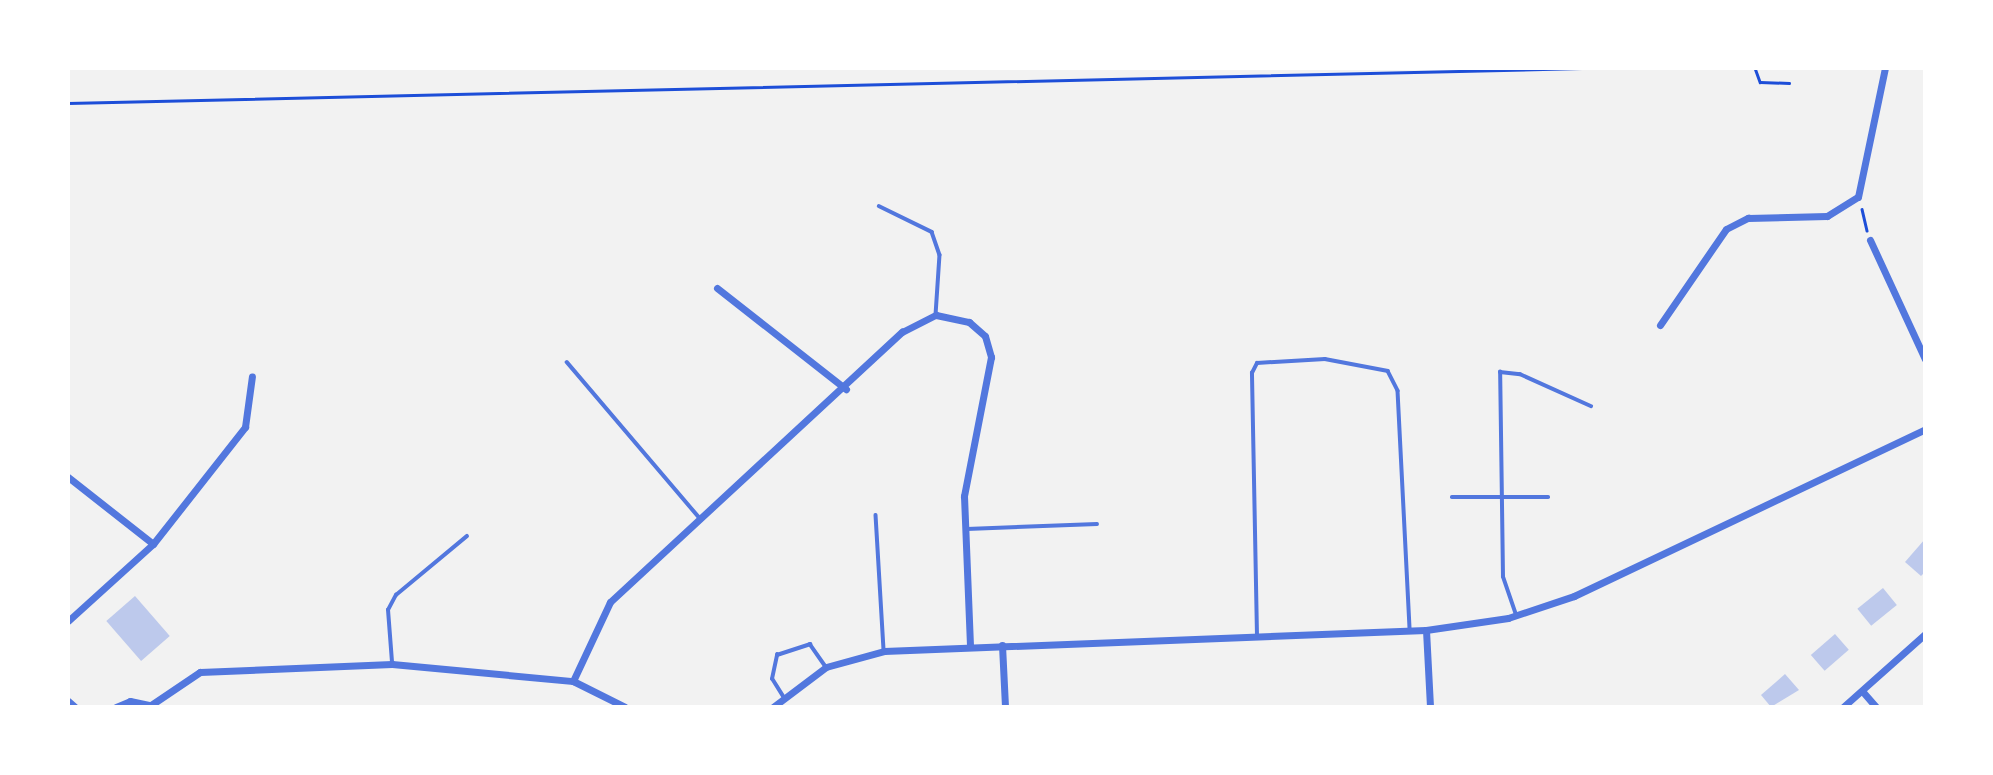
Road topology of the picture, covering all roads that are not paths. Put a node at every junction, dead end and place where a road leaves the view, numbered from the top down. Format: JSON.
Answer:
{"nodes":[{"id":1,"x":1885,"y":68,"type":"edge"},
{"id":2,"x":879,"y":206,"type":"dead end"},
{"id":3,"x":1870,"y":240,"type":"road end"},
{"id":4,"x":717,"y":288,"type":"dead end"},
{"id":5,"x":936,"y":315,"type":"junction"},
{"id":6,"x":1660,"y":325,"type":"dead end"},
{"id":7,"x":1925,"y":359,"type":"edge"},
{"id":8,"x":568,"y":362,"type":"dead end"},
{"id":9,"x":252,"y":376,"type":"dead end"},
{"id":10,"x":846,"y":389,"type":"junction"},
{"id":11,"x":1591,"y":406,"type":"dead end"},
{"id":12,"x":1925,"y":429,"type":"edge"},
{"id":13,"x":68,"y":477,"type":"edge"},
{"id":14,"x":1452,"y":497,"type":"dead end"},
{"id":15,"x":1548,"y":497,"type":"dead end"},
{"id":16,"x":1501,"y":498,"type":"junction"},
{"id":17,"x":876,"y":515,"type":"dead end"},
{"id":18,"x":700,"y":519,"type":"junction"},
{"id":19,"x":1097,"y":524,"type":"dead end"},
{"id":20,"x":965,"y":529,"type":"junction"},
{"id":21,"x":467,"y":536,"type":"dead end"},
{"id":22,"x":153,"y":544,"type":"junction"},
{"id":23,"x":1516,"y":615,"type":"junction"},
{"id":24,"x":68,"y":621,"type":"edge"},
{"id":25,"x":1426,"y":630,"type":"junction"},
{"id":26,"x":1410,"y":631,"type":"junction"},
{"id":27,"x":1925,"y":634,"type":"edge"},
{"id":28,"x":1257,"y":636,"type":"junction"},
{"id":29,"x":1002,"y":645,"type":"junction"},
{"id":30,"x":970,"y":646,"type":"junction"},
{"id":31,"x":884,"y":651,"type":"junction"},
{"id":32,"x":392,"y":664,"type":"junction"},
{"id":33,"x":826,"y":667,"type":"junction"},
{"id":34,"x":573,"y":681,"type":"junction"},
{"id":35,"x":1863,"y":692,"type":"junction"},
{"id":36,"x":784,"y":698,"type":"junction"},
{"id":37,"x":68,"y":701,"type":"edge"},
{"id":38,"x":152,"y":706,"type":"edge"},
{"id":39,"x":75,"y":707,"type":"edge"},
{"id":40,"x":116,"y":707,"type":"edge"},
{"id":41,"x":625,"y":707,"type":"edge"},
{"id":42,"x":773,"y":707,"type":"edge"},
{"id":43,"x":1005,"y":707,"type":"edge"},
{"id":44,"x":1430,"y":707,"type":"edge"},
{"id":45,"x":1843,"y":707,"type":"edge"},
{"id":46,"x":1876,"y":707,"type":"edge"}],
"edges":[{"from":1,"to":6,"type":"street"},
{"from":2,"to":5,"type":"lane"},
{"from":3,"to":7,"type":"street"},
{"from":4,"to":10,"type":"street"},
{"from":5,"to":10,"type":"street"},
{"from":5,"to":20,"type":"street"},
{"from":8,"to":18,"type":"lane"},
{"from":9,"to":22,"type":"street"},
{"from":10,"to":18,"type":"street"},
{"from":11,"to":16,"type":"lane"},
{"from":12,"to":23,"type":"street"},
{"from":13,"to":22,"type":"street"},
{"from":14,"to":16,"type":"lane"},
{"from":15,"to":16,"type":"lane"},
{"from":16,"to":23,"type":"lane"},
{"from":17,"to":31,"type":"lane"},
{"from":18,"to":34,"type":"street"},
{"from":19,"to":20,"type":"lane"},
{"from":20,"to":30,"type":"street"},
{"from":21,"to":32,"type":"lane"},
{"from":22,"to":24,"type":"street"},
{"from":23,"to":25,"type":"street"},
{"from":25,"to":26,"type":"street"},
{"from":25,"to":44,"type":"street"},
{"from":26,"to":28,"type":"street"},
{"from":26,"to":28,"type":"lane"},
{"from":27,"to":35,"type":"street"},
{"from":28,"to":29,"type":"street"},
{"from":29,"to":30,"type":"street"},
{"from":29,"to":43,"type":"street"},
{"from":30,"to":31,"type":"street"},
{"from":31,"to":33,"type":"street"},
{"from":32,"to":34,"type":"street"},
{"from":32,"to":38,"type":"street"},
{"from":33,"to":36,"type":"street"},
{"from":33,"to":36,"type":"lane"},
{"from":34,"to":41,"type":"street"},
{"from":35,"to":45,"type":"street"},
{"from":35,"to":46,"type":"street"},
{"from":36,"to":42,"type":"street"},
{"from":37,"to":39,"type":"street"},
{"from":38,"to":40,"type":"street"}]}
